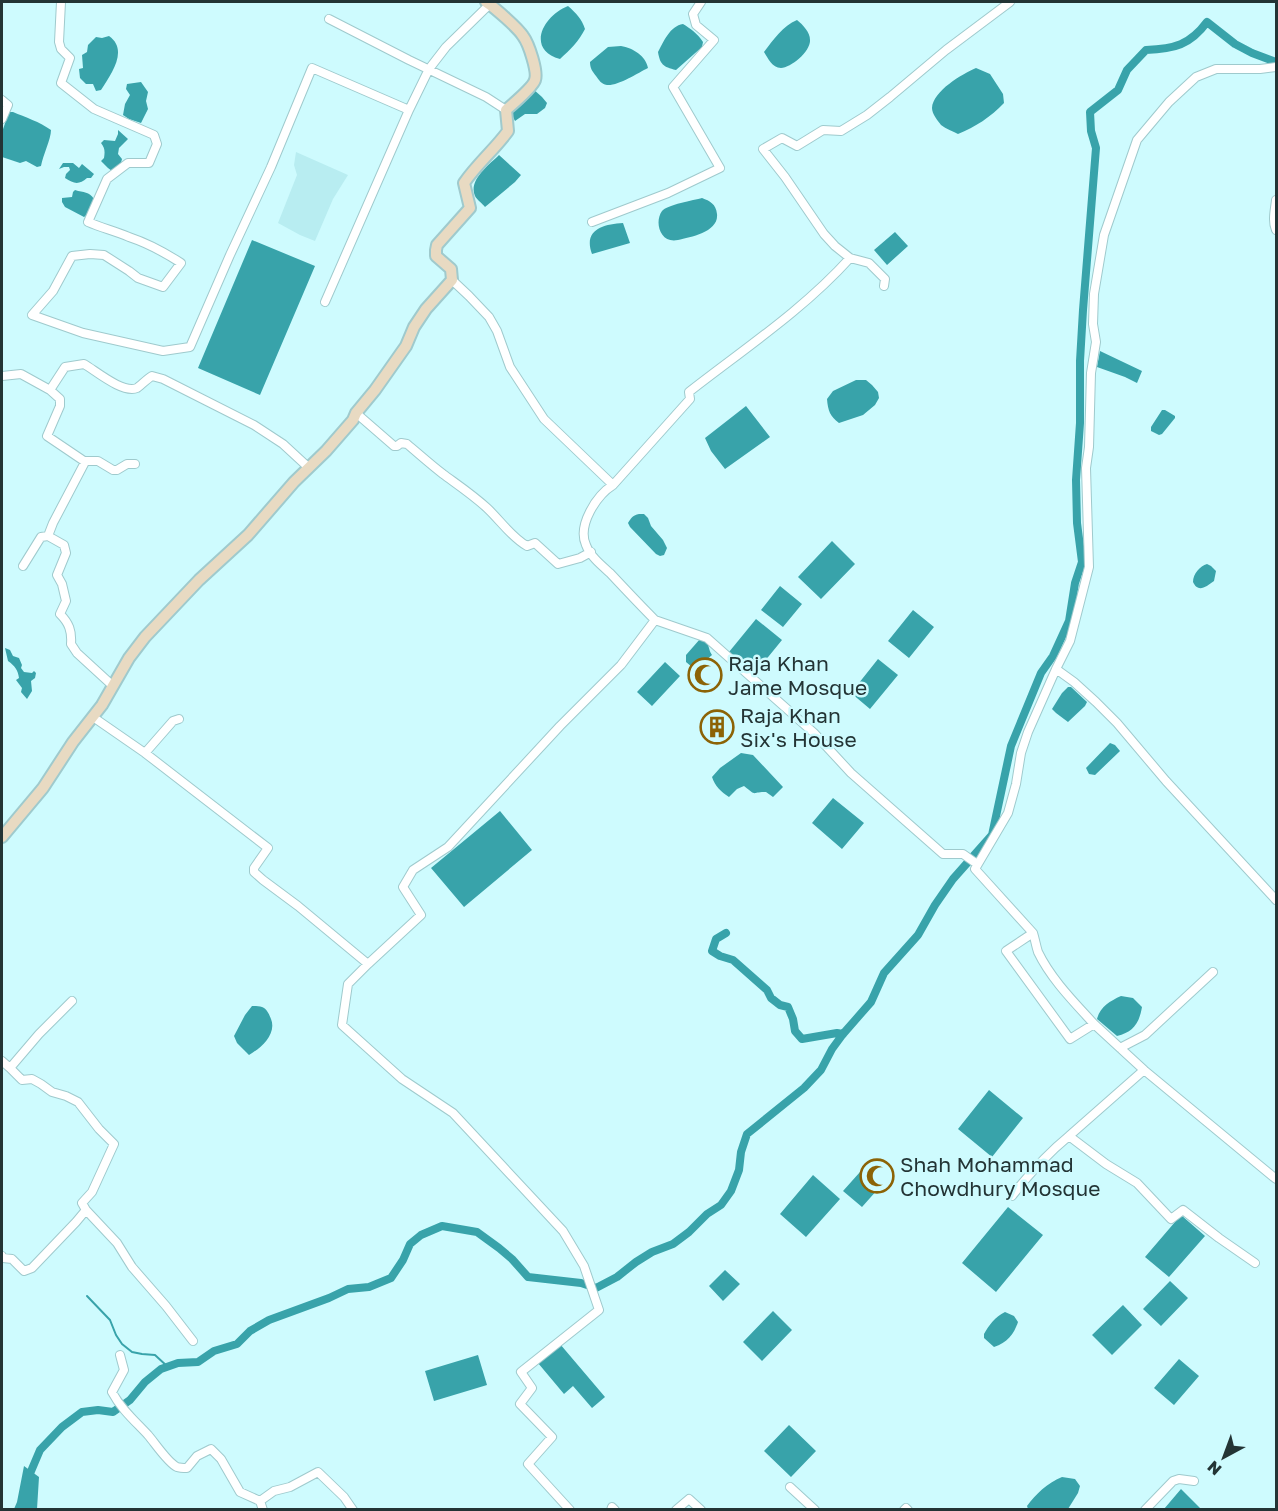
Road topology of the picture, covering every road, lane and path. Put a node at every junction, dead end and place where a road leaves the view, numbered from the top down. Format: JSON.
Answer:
{"nodes":[{"id":1,"x":61,"y":2,"type":"edge"},
{"id":2,"x":489,"y":2,"type":"edge"},
{"id":3,"x":701,"y":2,"type":"edge"},
{"id":4,"x":1010,"y":2,"type":"edge"},
{"id":5,"x":329,"y":19,"type":"dead end"},
{"id":6,"x":1276,"y":67,"type":"edge"},
{"id":7,"x":429,"y":69,"type":"junction"},
{"id":8,"x":2,"y":100,"type":"edge"},
{"id":9,"x":409,"y":110,"type":"junction"},
{"id":10,"x":506,"y":110,"type":"junction"},
{"id":11,"x":2,"y":119,"type":"edge"},
{"id":12,"x":1276,"y":200,"type":"edge"},
{"id":13,"x":592,"y":222,"type":"dead end"},
{"id":14,"x":1276,"y":230,"type":"edge"},
{"id":15,"x":850,"y":258,"type":"junction"},
{"id":16,"x":452,"y":280,"type":"junction"},
{"id":17,"x":884,"y":286,"type":"dead end"},
{"id":18,"x":325,"y":302,"type":"dead end"},
{"id":19,"x":2,"y":376,"type":"edge"},
{"id":20,"x":50,"y":390,"type":"junction"},
{"id":21,"x":356,"y":413,"type":"junction"},
{"id":22,"x":84,"y":461,"type":"junction"},
{"id":23,"x":135,"y":464,"type":"dead end"},
{"id":24,"x":309,"y":468,"type":"junction"},
{"id":25,"x":613,"y":485,"type":"junction"},
{"id":26,"x":48,"y":536,"type":"junction"},
{"id":27,"x":591,"y":552,"type":"junction"},
{"id":28,"x":23,"y":566,"type":"dead end"},
{"id":29,"x":655,"y":620,"type":"junction"},
{"id":30,"x":1056,"y":669,"type":"junction"},
{"id":31,"x":112,"y":686,"type":"junction"},
{"id":32,"x":93,"y":717,"type":"junction"},
{"id":33,"x":179,"y":719,"type":"dead end"},
{"id":34,"x":145,"y":753,"type":"junction"},
{"id":35,"x":2,"y":837,"type":"edge"},
{"id":36,"x":977,"y":864,"type":"junction"},
{"id":37,"x":1276,"y":900,"type":"edge"},
{"id":38,"x":1033,"y":933,"type":"junction"},
{"id":39,"x":368,"y":964,"type":"junction"},
{"id":40,"x":1213,"y":972,"type":"dead end"},
{"id":41,"x":72,"y":1001,"type":"dead end"},
{"id":42,"x":1094,"y":1024,"type":"junction"},
{"id":43,"x":1120,"y":1048,"type":"junction"},
{"id":44,"x":2,"y":1061,"type":"edge"},
{"id":45,"x":10,"y":1068,"type":"junction"},
{"id":46,"x":1144,"y":1070,"type":"junction"},
{"id":47,"x":1069,"y":1136,"type":"junction"},
{"id":48,"x":1276,"y":1179,"type":"edge"},
{"id":49,"x":1012,"y":1196,"type":"dead end"},
{"id":50,"x":86,"y":1210,"type":"junction"},
{"id":51,"x":2,"y":1256,"type":"edge"},
{"id":52,"x":1255,"y":1263,"type":"dead end"},
{"id":53,"x":193,"y":1341,"type":"dead end"},
{"id":54,"x":120,"y":1355,"type":"dead end"},
{"id":55,"x":1194,"y":1481,"type":"dead end"},
{"id":56,"x":790,"y":1487,"type":"dead end"},
{"id":57,"x":262,"y":1505,"type":"edge"},
{"id":58,"x":353,"y":1509,"type":"edge"},
{"id":59,"x":570,"y":1509,"type":"edge"},
{"id":60,"x":676,"y":1509,"type":"edge"},
{"id":61,"x":701,"y":1509,"type":"edge"},
{"id":62,"x":815,"y":1509,"type":"edge"},
{"id":63,"x":1145,"y":1509,"type":"edge"}],
"edges":[{"from":1,"to":9,"type":"street"},
{"from":2,"to":7,"type":"street"},
{"from":2,"to":10,"type":"street"},
{"from":3,"to":13,"type":"street"},
{"from":4,"to":15,"type":"street"},
{"from":5,"to":7,"type":"street"},
{"from":6,"to":30,"type":"street"},
{"from":7,"to":9,"type":"street"},
{"from":7,"to":10,"type":"street"},
{"from":8,"to":11,"type":"street"},
{"from":9,"to":18,"type":"street"},
{"from":10,"to":16,"type":"street"},
{"from":12,"to":14,"type":"street"},
{"from":15,"to":17,"type":"street"},
{"from":15,"to":25,"type":"street"},
{"from":16,"to":21,"type":"street"},
{"from":16,"to":25,"type":"street"},
{"from":19,"to":20,"type":"street"},
{"from":20,"to":22,"type":"street"},
{"from":20,"to":24,"type":"street"},
{"from":21,"to":24,"type":"street"},
{"from":21,"to":27,"type":"street"},
{"from":22,"to":23,"type":"street"},
{"from":22,"to":26,"type":"street"},
{"from":24,"to":31,"type":"street"},
{"from":25,"to":27,"type":"street"},
{"from":26,"to":28,"type":"street"},
{"from":26,"to":31,"type":"street"},
{"from":27,"to":29,"type":"street"},
{"from":29,"to":36,"type":"street"},
{"from":29,"to":39,"type":"street"},
{"from":30,"to":36,"type":"street"},
{"from":30,"to":37,"type":"street"},
{"from":31,"to":32,"type":"street"},
{"from":32,"to":34,"type":"street"},
{"from":32,"to":35,"type":"street"},
{"from":33,"to":34,"type":"street"},
{"from":34,"to":39,"type":"street"},
{"from":36,"to":38,"type":"street"},
{"from":38,"to":42,"type":"street"},
{"from":38,"to":42,"type":"street"},
{"from":39,"to":59,"type":"street"},
{"from":40,"to":43,"type":"street"},
{"from":41,"to":45,"type":"street"},
{"from":42,"to":43,"type":"street"},
{"from":43,"to":46,"type":"street"},
{"from":44,"to":45,"type":"street"},
{"from":45,"to":50,"type":"street"},
{"from":46,"to":47,"type":"street"},
{"from":46,"to":48,"type":"street"},
{"from":47,"to":49,"type":"street"},
{"from":47,"to":52,"type":"street"},
{"from":50,"to":51,"type":"street"},
{"from":50,"to":53,"type":"street"},
{"from":54,"to":57,"type":"street"},
{"from":55,"to":63,"type":"street"},
{"from":56,"to":62,"type":"street"},
{"from":57,"to":58,"type":"street"},
{"from":60,"to":61,"type":"street"}]}
